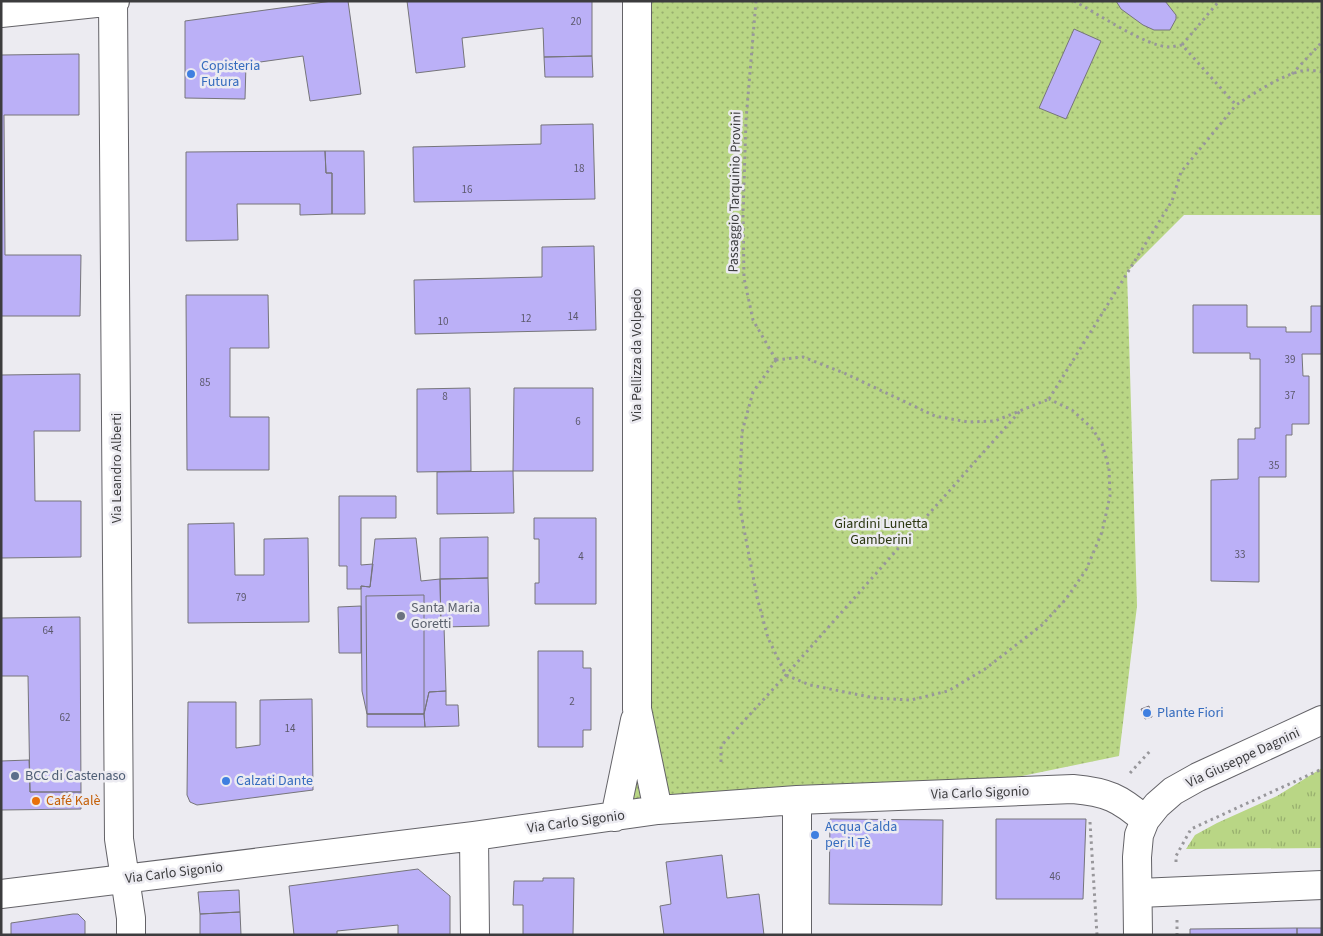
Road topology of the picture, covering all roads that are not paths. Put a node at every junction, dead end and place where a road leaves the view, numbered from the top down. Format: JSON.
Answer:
{"nodes":[{"id":1,"x":114,"y":1,"type":"edge"},
{"id":2,"x":638,"y":1,"type":"edge"},
{"id":3,"x":1,"y":14,"type":"edge"},
{"id":4,"x":638,"y":709,"type":"junction"},
{"id":5,"x":1322,"y":720,"type":"edge"},
{"id":6,"x":797,"y":800,"type":"junction"},
{"id":7,"x":658,"y":810,"type":"junction"},
{"id":8,"x":615,"y":817,"type":"junction"},
{"id":9,"x":1145,"y":820,"type":"junction"},
{"id":10,"x":474,"y":836,"type":"junction"},
{"id":11,"x":126,"y":879,"type":"junction"},
{"id":12,"x":1322,"y":885,"type":"edge"},
{"id":13,"x":1139,"y":893,"type":"junction"},
{"id":14,"x":1,"y":894,"type":"edge"},
{"id":15,"x":131,"y":935,"type":"edge"},
{"id":16,"x":475,"y":935,"type":"edge"},
{"id":17,"x":797,"y":935,"type":"edge"},
{"id":18,"x":1138,"y":935,"type":"edge"}],
"edges":[{"from":1,"to":3,"type":"street"},
{"from":1,"to":11,"type":"street","name":"Via Leandro Alberti"},
{"from":2,"to":4,"type":"street","name":"Via Pellizza da Volpedo"},
{"from":4,"to":7,"type":"street","name":"Via Pellizza da Volpedo"},
{"from":4,"to":8,"type":"street","name":"Via Pellizza da Volpedo"},
{"from":5,"to":9,"type":"street","name":"Via Giuseppe Dagnini"},
{"from":6,"to":7,"type":"street","name":"Via Carlo Sigonio"},
{"from":6,"to":9,"type":"street","name":"Via Carlo Sigonio"},
{"from":6,"to":17,"type":"street"},
{"from":7,"to":8,"type":"street","name":"Via Carlo Sigonio"},
{"from":8,"to":10,"type":"street","name":"Via Carlo Sigonio"},
{"from":9,"to":13,"type":"street"},
{"from":10,"to":11,"type":"street","name":"Via Carlo Sigonio"},
{"from":10,"to":16,"type":"street"},
{"from":11,"to":14,"type":"street","name":"Via Carlo Sigonio"},
{"from":11,"to":15,"type":"street","name":"Via Leandro Alberti"},
{"from":12,"to":13,"type":"street"},
{"from":13,"to":18,"type":"street"}]}
